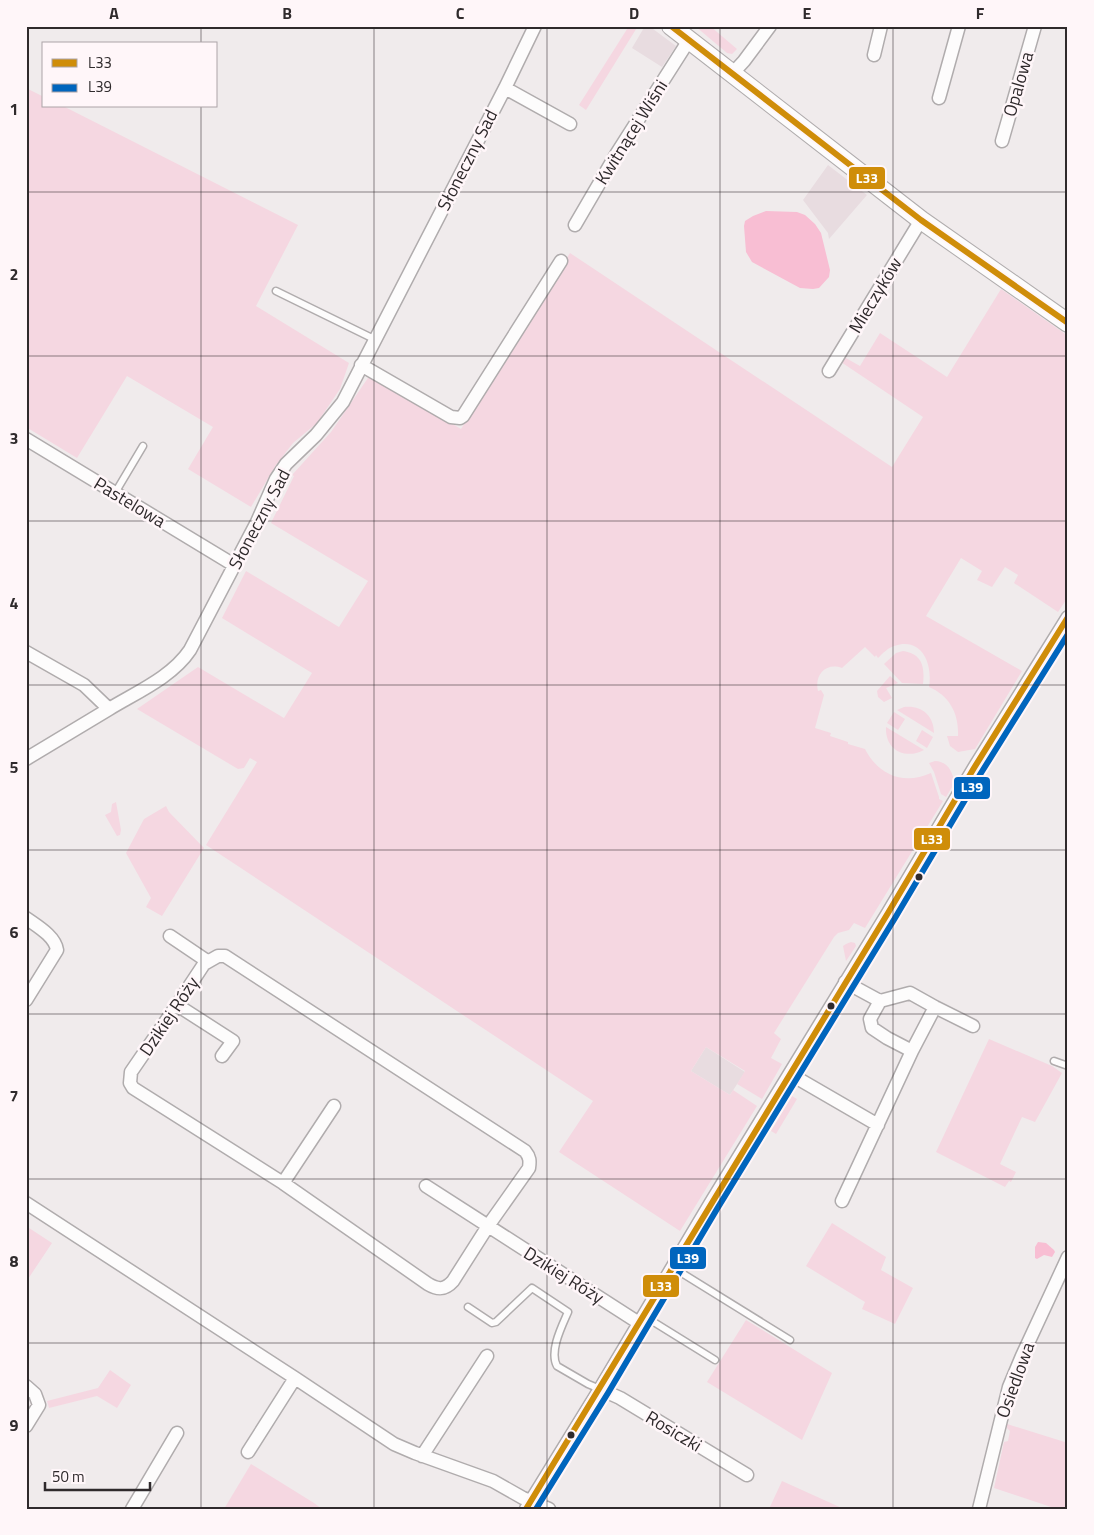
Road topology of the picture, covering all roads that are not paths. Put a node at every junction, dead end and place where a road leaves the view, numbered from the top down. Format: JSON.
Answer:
{"nodes":[{"id":1,"x":535,"y":26,"type":"edge"},
{"id":2,"x":671,"y":26,"type":"edge"},
{"id":3,"x":770,"y":26,"type":"edge"},
{"id":4,"x":881,"y":26,"type":"edge"},
{"id":5,"x":959,"y":26,"type":"edge"},
{"id":6,"x":1035,"y":26,"type":"edge"},
{"id":7,"x":689,"y":40,"type":"junction"},
{"id":8,"x":874,"y":55,"type":"dead end"},
{"id":9,"x":732,"y":74,"type":"junction"},
{"id":10,"x":504,"y":88,"type":"junction"},
{"id":11,"x":939,"y":98,"type":"dead end"},
{"id":12,"x":570,"y":124,"type":"dead end"},
{"id":13,"x":1002,"y":141,"type":"dead end"},
{"id":14,"x":921,"y":220,"type":"junction"},
{"id":15,"x":575,"y":225,"type":"dead end"},
{"id":16,"x":561,"y":261,"type":"dead end"},
{"id":17,"x":276,"y":291,"type":"dead end"},
{"id":18,"x":1068,"y":323,"type":"edge"},
{"id":19,"x":374,"y":339,"type":"junction"},
{"id":20,"x":361,"y":365,"type":"junction"},
{"id":21,"x":829,"y":371,"type":"dead end"},
{"id":22,"x":26,"y":440,"type":"edge"},
{"id":23,"x":143,"y":446,"type":"dead end"},
{"id":24,"x":116,"y":493,"type":"junction"},
{"id":25,"x":234,"y":565,"type":"junction"},
{"id":26,"x":1068,"y":617,"type":"edge"},
{"id":27,"x":26,"y":652,"type":"edge"},
{"id":28,"x":109,"y":708,"type":"junction"},
{"id":29,"x":26,"y":759,"type":"edge"},
{"id":30,"x":26,"y":918,"type":"edge"},
{"id":31,"x":170,"y":936,"type":"dead end"},
{"id":32,"x":208,"y":961,"type":"junction"},
{"id":33,"x":845,"y":982,"type":"junction"},
{"id":34,"x":26,"y":1000,"type":"edge"},
{"id":35,"x":880,"y":1001,"type":"junction"},
{"id":36,"x":177,"y":1005,"type":"junction"},
{"id":37,"x":936,"y":1008,"type":"junction"},
{"id":38,"x":973,"y":1026,"type":"dead end"},
{"id":39,"x":912,"y":1051,"type":"junction"},
{"id":40,"x":222,"y":1056,"type":"dead end"},
{"id":41,"x":1054,"y":1061,"type":"dead end"},
{"id":42,"x":1068,"y":1066,"type":"edge"},
{"id":43,"x":790,"y":1074,"type":"junction"},
{"id":44,"x":334,"y":1106,"type":"dead end"},
{"id":45,"x":878,"y":1125,"type":"junction"},
{"id":46,"x":283,"y":1183,"type":"junction"},
{"id":47,"x":426,"y":1186,"type":"dead end"},
{"id":48,"x":842,"y":1201,"type":"dead end"},
{"id":49,"x":26,"y":1203,"type":"edge"},
{"id":50,"x":488,"y":1226,"type":"junction"},
{"id":51,"x":1068,"y":1258,"type":"edge"},
{"id":52,"x":672,"y":1268,"type":"junction"},
{"id":53,"x":468,"y":1307,"type":"dead end"},
{"id":54,"x":641,"y":1320,"type":"junction"},
{"id":55,"x":790,"y":1340,"type":"dead end"},
{"id":56,"x":487,"y":1356,"type":"dead end"},
{"id":57,"x":715,"y":1360,"type":"dead end"},
{"id":58,"x":295,"y":1378,"type":"junction"},
{"id":59,"x":26,"y":1386,"type":"edge"},
{"id":60,"x":600,"y":1389,"type":"junction"},
{"id":61,"x":26,"y":1426,"type":"edge"},
{"id":62,"x":177,"y":1433,"type":"dead end"},
{"id":63,"x":248,"y":1452,"type":"dead end"},
{"id":64,"x":422,"y":1456,"type":"junction"},
{"id":65,"x":747,"y":1475,"type":"dead end"},
{"id":66,"x":528,"y":1505,"type":"edge"},
{"id":67,"x":132,"y":1509,"type":"edge"},
{"id":68,"x":549,"y":1509,"type":"edge"},
{"id":69,"x":980,"y":1509,"type":"edge"}],
"edges":[{"from":1,"to":10,"type":"street","name":"Słoneczny Sad"},
{"from":2,"to":7,"type":"street"},
{"from":3,"to":9,"type":"street"},
{"from":4,"to":8,"type":"street"},
{"from":5,"to":11,"type":"street"},
{"from":6,"to":13,"type":"street","name":"Opalowa"},
{"from":7,"to":9,"type":"street"},
{"from":7,"to":15,"type":"street","name":"Kwitnącej Wiśni"},
{"from":9,"to":14,"type":"street"},
{"from":10,"to":12,"type":"street","name":"Słoneczny Sad"},
{"from":10,"to":19,"type":"street","name":"Słoneczny Sad"},
{"from":14,"to":18,"type":"street"},
{"from":14,"to":21,"type":"street","name":"Mieczyków"},
{"from":16,"to":20,"type":"street"},
{"from":17,"to":19,"type":"lane"},
{"from":19,"to":20,"type":"street","name":"Słoneczny Sad"},
{"from":20,"to":25,"type":"street","name":"Słoneczny Sad"},
{"from":22,"to":24,"type":"street","name":"Pastelowa"},
{"from":23,"to":24,"type":"lane"},
{"from":24,"to":25,"type":"street","name":"Pastelowa"},
{"from":25,"to":28,"type":"street","name":"Słoneczny Sad"},
{"from":26,"to":33,"type":"street"},
{"from":27,"to":28,"type":"street"},
{"from":28,"to":29,"type":"street"},
{"from":30,"to":34,"type":"street"},
{"from":31,"to":32,"type":"street"},
{"from":32,"to":36,"type":"street","name":"Dzikiej Róży"},
{"from":32,"to":50,"type":"street","name":"Dzikiej Róży"},
{"from":33,"to":35,"type":"street"},
{"from":33,"to":43,"type":"street"},
{"from":35,"to":37,"type":"street"},
{"from":35,"to":39,"type":"street"},
{"from":36,"to":40,"type":"street"},
{"from":36,"to":46,"type":"street","name":"Dzikiej Róży"},
{"from":37,"to":38,"type":"street"},
{"from":37,"to":39,"type":"street"},
{"from":39,"to":45,"type":"street"},
{"from":41,"to":42,"type":"lane"},
{"from":43,"to":45,"type":"street"},
{"from":43,"to":52,"type":"street"},
{"from":44,"to":46,"type":"street"},
{"from":45,"to":48,"type":"street"},
{"from":46,"to":50,"type":"street","name":"Dzikiej Róży"},
{"from":47,"to":50,"type":"street"},
{"from":49,"to":58,"type":"street"},
{"from":50,"to":54,"type":"street","name":"Dzikiej Róży"},
{"from":51,"to":69,"type":"street","name":"Osiedlowa"},
{"from":52,"to":54,"type":"street"},
{"from":52,"to":55,"type":"lane"},
{"from":53,"to":60,"type":"lane"},
{"from":54,"to":57,"type":"lane"},
{"from":54,"to":60,"type":"street"},
{"from":56,"to":64,"type":"street"},
{"from":58,"to":63,"type":"street"},
{"from":58,"to":64,"type":"street"},
{"from":59,"to":61,"type":"street"},
{"from":60,"to":65,"type":"street","name":"Rosiczki"},
{"from":60,"to":66,"type":"street"},
{"from":62,"to":67,"type":"street"},
{"from":64,"to":66,"type":"street"},
{"from":66,"to":68,"type":"street"}]}
